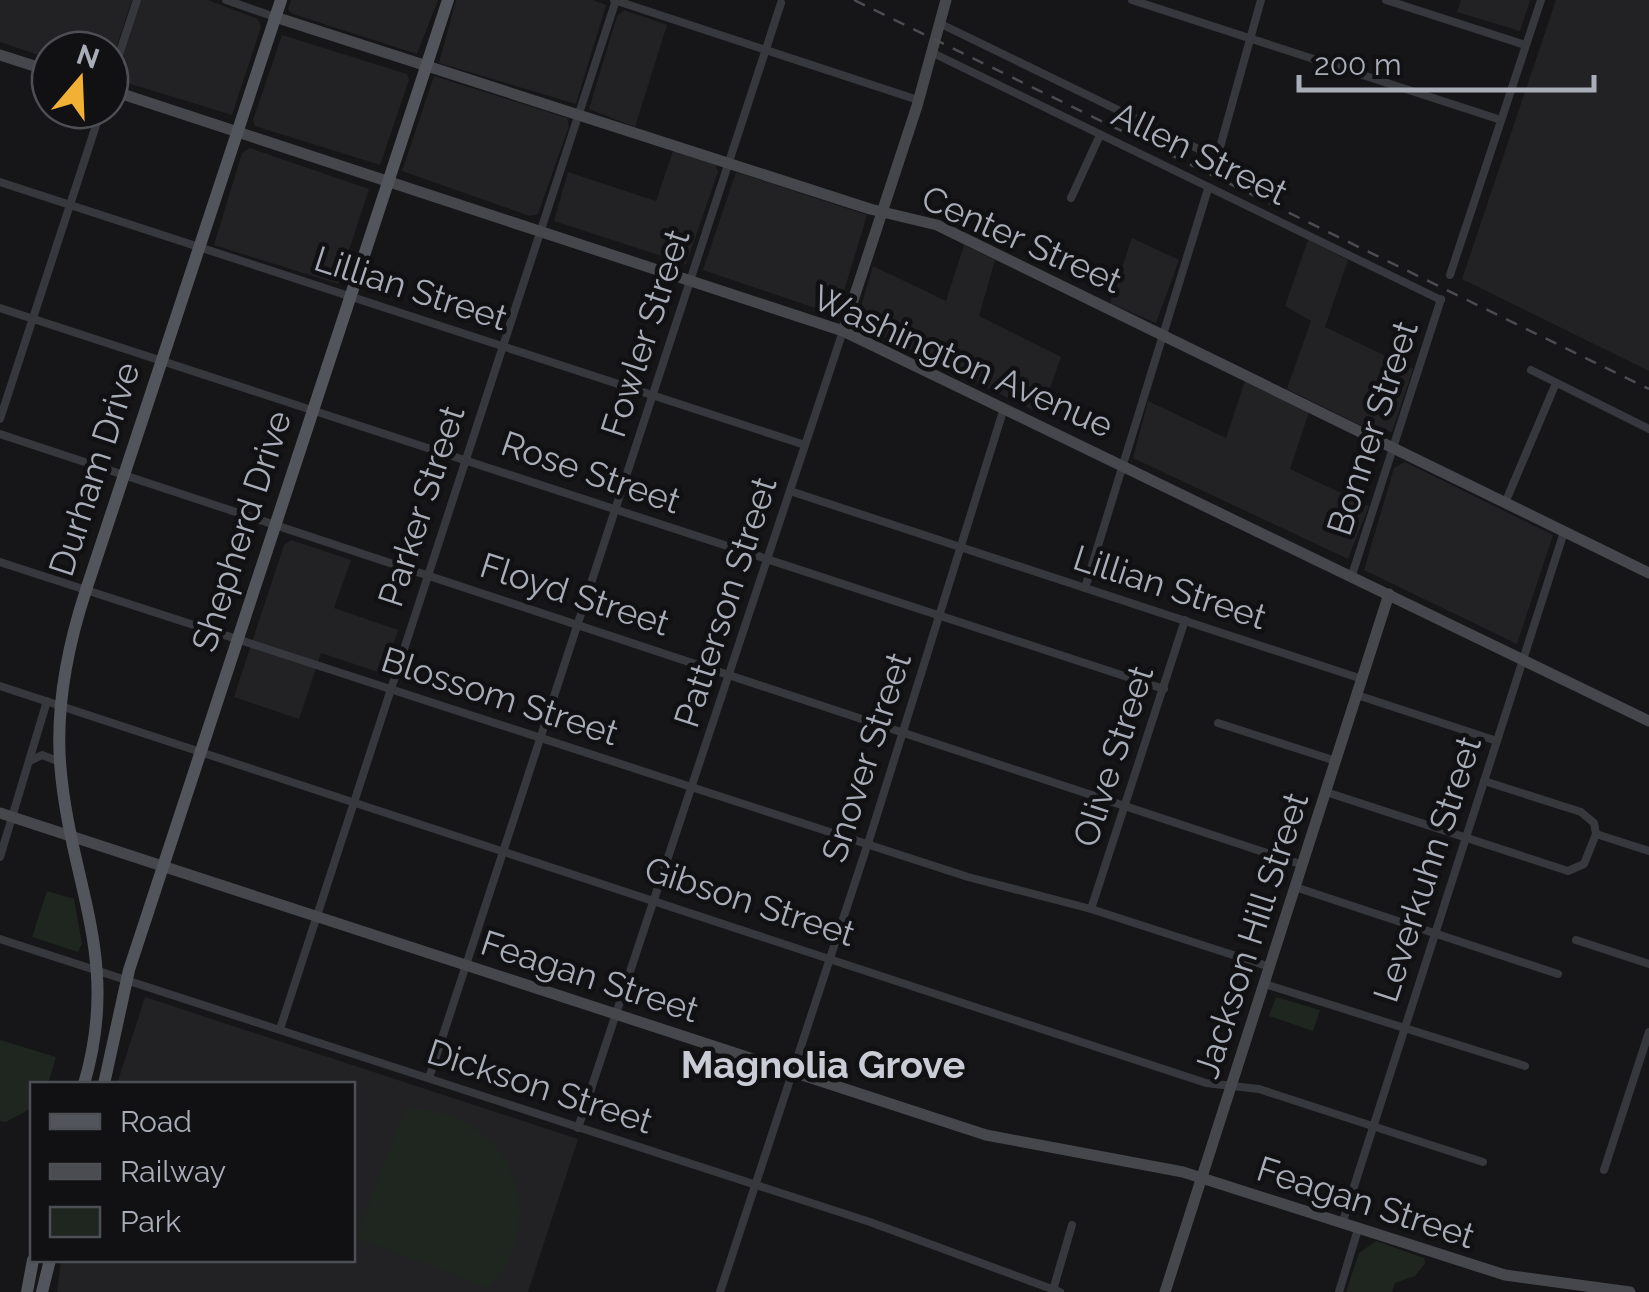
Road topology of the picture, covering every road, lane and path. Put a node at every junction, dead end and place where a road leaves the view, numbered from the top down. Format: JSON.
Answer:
{"nodes":[{"id":1,"x":137,"y":0,"type":"edge"},
{"id":2,"x":226,"y":0,"type":"edge"},
{"id":3,"x":281,"y":0,"type":"edge"},
{"id":4,"x":448,"y":0,"type":"edge"},
{"id":5,"x":615,"y":0,"type":"edge"},
{"id":6,"x":1132,"y":0,"type":"edge"},
{"id":7,"x":1261,"y":0,"type":"edge"},
{"id":8,"x":1386,"y":0,"type":"edge"},
{"id":9,"x":1541,"y":0,"type":"edge"},
{"id":10,"x":944,"y":2,"type":"edge"},
{"id":11,"x":781,"y":3,"type":"dead end"},
{"id":12,"x":276,"y":16,"type":"junction"},
{"id":13,"x":946,"y":26,"type":"junction"},
{"id":14,"x":127,"y":30,"type":"edge"},
{"id":15,"x":1250,"y":38,"type":"junction"},
{"id":16,"x":1526,"y":45,"type":"junction"},
{"id":17,"x":766,"y":50,"type":"junction"},
{"id":18,"x":0,"y":55,"type":"edge"},
{"id":19,"x":936,"y":55,"type":"junction"},
{"id":20,"x":30,"y":65,"type":"edge"},
{"id":21,"x":426,"y":66,"type":"junction"},
{"id":22,"x":130,"y":96,"type":"edge"},
{"id":23,"x":920,"y":96,"type":"junction"},
{"id":24,"x":580,"y":114,"type":"junction"},
{"id":25,"x":1502,"y":120,"type":"junction"},
{"id":26,"x":94,"y":130,"type":"edge"},
{"id":27,"x":238,"y":131,"type":"junction"},
{"id":28,"x":1100,"y":136,"type":"junction"},
{"id":29,"x":729,"y":164,"type":"junction"},
{"id":30,"x":386,"y":180,"type":"junction"},
{"id":31,"x":0,"y":182,"type":"edge"},
{"id":32,"x":1209,"y":188,"type":"junction"},
{"id":33,"x":1071,"y":198,"type":"dead end"},
{"id":34,"x":70,"y":205,"type":"junction"},
{"id":35,"x":883,"y":210,"type":"junction"},
{"id":36,"x":541,"y":232,"type":"junction"},
{"id":37,"x":200,"y":248,"type":"junction"},
{"id":38,"x":1450,"y":274,"type":"dead end"},
{"id":39,"x":690,"y":281,"type":"junction"},
{"id":40,"x":348,"y":297,"type":"junction"},
{"id":41,"x":1442,"y":298,"type":"joint"},
{"id":42,"x":0,"y":308,"type":"edge"},
{"id":43,"x":33,"y":319,"type":"junction"},
{"id":44,"x":844,"y":331,"type":"junction"},
{"id":45,"x":1165,"y":335,"type":"junction"},
{"id":46,"x":502,"y":346,"type":"junction"},
{"id":47,"x":160,"y":360,"type":"junction"},
{"id":48,"x":1531,"y":370,"type":"dead end"},
{"id":49,"x":1556,"y":383,"type":"junction"},
{"id":50,"x":653,"y":395,"type":"junction"},
{"id":51,"x":1004,"y":408,"type":"junction"},
{"id":52,"x":312,"y":410,"type":"junction"},
{"id":53,"x":0,"y":419,"type":"edge"},
{"id":54,"x":1649,"y":430,"type":"edge"},
{"id":55,"x":0,"y":434,"type":"edge"},
{"id":56,"x":805,"y":445,"type":"junction"},
{"id":57,"x":1394,"y":448,"type":"junction"},
{"id":58,"x":466,"y":460,"type":"junction"},
{"id":59,"x":1123,"y":464,"type":"junction"},
{"id":60,"x":124,"y":474,"type":"junction"},
{"id":61,"x":790,"y":492,"type":"junction"},
{"id":62,"x":1505,"y":503,"type":"junction"},
{"id":63,"x":616,"y":509,"type":"junction"},
{"id":64,"x":274,"y":524,"type":"junction"},
{"id":65,"x":1564,"y":532,"type":"junction"},
{"id":66,"x":962,"y":548,"type":"junction"},
{"id":67,"x":767,"y":560,"type":"junction"},
{"id":68,"x":0,"y":562,"type":"edge"},
{"id":69,"x":1649,"y":573,"type":"edge"},
{"id":70,"x":427,"y":574,"type":"junction"},
{"id":71,"x":1352,"y":575,"type":"junction"},
{"id":72,"x":1084,"y":588,"type":"junction"},
{"id":73,"x":86,"y":590,"type":"junction"},
{"id":74,"x":1390,"y":594,"type":"junction"},
{"id":75,"x":940,"y":617,"type":"junction"},
{"id":76,"x":1185,"y":620,"type":"junction"},
{"id":77,"x":579,"y":624,"type":"junction"},
{"id":78,"x":237,"y":638,"type":"junction"},
{"id":79,"x":1520,"y":659,"type":"junction"},
{"id":80,"x":731,"y":673,"type":"junction"},
{"id":81,"x":1362,"y":679,"type":"junction"},
{"id":82,"x":0,"y":686,"type":"edge"},
{"id":83,"x":390,"y":689,"type":"junction"},
{"id":84,"x":1164,"y":689,"type":"junction"},
{"id":85,"x":1357,"y":695,"type":"junction"},
{"id":86,"x":54,"y":703,"type":"junction"},
{"id":87,"x":1649,"y":721,"type":"edge"},
{"id":88,"x":1218,"y":723,"type":"dead end"},
{"id":89,"x":903,"y":731,"type":"junction"},
{"id":90,"x":542,"y":738,"type":"junction"},
{"id":91,"x":1497,"y":741,"type":"junction"},
{"id":92,"x":200,"y":751,"type":"junction"},
{"id":93,"x":30,"y":761,"type":"junction"},
{"id":94,"x":1336,"y":761,"type":"junction"},
{"id":95,"x":60,"y":762,"type":"junction"},
{"id":96,"x":1484,"y":781,"type":"junction"},
{"id":97,"x":694,"y":788,"type":"junction"},
{"id":98,"x":1326,"y":792,"type":"junction"},
{"id":99,"x":353,"y":800,"type":"junction"},
{"id":100,"x":1126,"y":805,"type":"junction"},
{"id":101,"x":6,"y":815,"type":"edge"},
{"id":102,"x":72,"y":834,"type":"junction"},
{"id":103,"x":1596,"y":834,"type":"junction"},
{"id":104,"x":1467,"y":837,"type":"junction"},
{"id":105,"x":868,"y":844,"type":"junction"},
{"id":106,"x":504,"y":849,"type":"junction"},
{"id":107,"x":1649,"y":852,"type":"edge"},
{"id":108,"x":0,"y":857,"type":"edge"},
{"id":109,"x":164,"y":864,"type":"junction"},
{"id":110,"x":1303,"y":864,"type":"junction"},
{"id":111,"x":1295,"y":887,"type":"junction"},
{"id":112,"x":656,"y":899,"type":"junction"},
{"id":113,"x":1091,"y":909,"type":"junction"},
{"id":114,"x":317,"y":915,"type":"junction"},
{"id":115,"x":1436,"y":933,"type":"junction"},
{"id":116,"x":0,"y":938,"type":"edge"},
{"id":117,"x":1576,"y":940,"type":"dead end"},
{"id":118,"x":831,"y":957,"type":"junction"},
{"id":119,"x":468,"y":964,"type":"junction"},
{"id":120,"x":1649,"y":964,"type":"edge"},
{"id":121,"x":1270,"y":967,"type":"junction"},
{"id":122,"x":98,"y":969,"type":"junction"},
{"id":123,"x":1558,"y":974,"type":"dead end"},
{"id":124,"x":126,"y":979,"type":"junction"},
{"id":125,"x":1264,"y":984,"type":"junction"},
{"id":126,"x":617,"y":1014,"type":"junction"},
{"id":127,"x":1405,"y":1028,"type":"junction"},
{"id":128,"x":280,"y":1030,"type":"junction"},
{"id":129,"x":1649,"y":1032,"type":"edge"},
{"id":130,"x":1525,"y":1066,"type":"dead end"},
{"id":131,"x":793,"y":1072,"type":"junction"},
{"id":132,"x":429,"y":1078,"type":"junction"},
{"id":133,"x":84,"y":1082,"type":"edge"},
{"id":134,"x":104,"y":1082,"type":"edge"},
{"id":135,"x":1232,"y":1086,"type":"junction"},
{"id":136,"x":1373,"y":1126,"type":"junction"},
{"id":137,"x":578,"y":1128,"type":"junction"},
{"id":138,"x":1483,"y":1162,"type":"dead end"},
{"id":139,"x":1604,"y":1170,"type":"dead end"},
{"id":140,"x":1203,"y":1178,"type":"junction"},
{"id":141,"x":754,"y":1185,"type":"junction"},
{"id":142,"x":1342,"y":1224,"type":"junction"},
{"id":143,"x":1072,"y":1225,"type":"dead end"},
{"id":144,"x":1358,"y":1229,"type":"junction"},
{"id":145,"x":33,"y":1262,"type":"edge"},
{"id":146,"x":50,"y":1262,"type":"edge"},
{"id":147,"x":30,"y":1275,"type":"junction"},
{"id":148,"x":44,"y":1288,"type":"edge"},
{"id":149,"x":1056,"y":1291,"type":"edge"},
{"id":150,"x":18,"y":1292,"type":"edge"},
{"id":151,"x":27,"y":1292,"type":"edge"},
{"id":152,"x":720,"y":1292,"type":"edge"},
{"id":153,"x":1168,"y":1292,"type":"edge"},
{"id":154,"x":1338,"y":1292,"type":"edge"},
{"id":155,"x":1630,"y":1292,"type":"edge"}],
"edges":[{"from":1,"to":14,"type":"street"},
{"from":2,"to":12,"type":"street","name":"Center Street"},
{"from":3,"to":12,"type":"main road","name":"Durham Drive"},
{"from":4,"to":21,"type":"main road","name":"Shepherd Drive"},
{"from":5,"to":17,"type":"street"},
{"from":5,"to":24,"type":"street","name":"Parker Street"},
{"from":6,"to":15,"type":"street"},
{"from":7,"to":15,"type":"street"},
{"from":8,"to":16,"type":"street"},
{"from":9,"to":16,"type":"street"},
{"from":10,"to":13,"type":"street","name":"Patterson Street"},
{"from":10,"to":23,"type":"street","name":"Patterson Street"},
{"from":11,"to":17,"type":"street","name":"Fowler Street"},
{"from":12,"to":21,"type":"street","name":"Center Street"},
{"from":12,"to":27,"type":"main road","name":"Durham Drive"},
{"from":13,"to":15,"type":"street","name":"Allen Street"},
{"from":13,"to":19,"type":"street","name":"Patterson Street"},
{"from":15,"to":25,"type":"street"},
{"from":16,"to":25,"type":"street"},
{"from":17,"to":23,"type":"street"},
{"from":17,"to":29,"type":"street","name":"Fowler Street"},
{"from":18,"to":20,"type":"street"},
{"from":19,"to":23,"type":"street","name":"Patterson Street"},
{"from":19,"to":28,"type":"street","name":"Allen Street"},
{"from":21,"to":24,"type":"street","name":"Center Street"},
{"from":21,"to":30,"type":"main road","name":"Shepherd Drive"},
{"from":22,"to":27,"type":"street","name":"Washington Avenue"},
{"from":23,"to":35,"type":"street","name":"Patterson Street"},
{"from":24,"to":29,"type":"street","name":"Center Street"},
{"from":24,"to":36,"type":"street","name":"Parker Street"},
{"from":25,"to":38,"type":"street"},
{"from":26,"to":34,"type":"street"},
{"from":27,"to":30,"type":"street","name":"Washington Avenue"},
{"from":27,"to":37,"type":"main road","name":"Durham Drive"},
{"from":28,"to":32,"type":"street","name":"Allen Street"},
{"from":28,"to":33,"type":"street"},
{"from":29,"to":35,"type":"street","name":"Center Street"},
{"from":29,"to":39,"type":"street","name":"Fowler Street"},
{"from":30,"to":36,"type":"street","name":"Washington Avenue"},
{"from":30,"to":40,"type":"main road","name":"Shepherd Drive"},
{"from":31,"to":34,"type":"street","name":"Lillian Street"},
{"from":32,"to":41,"type":"street","name":"Allen Street"},
{"from":32,"to":45,"type":"street"},
{"from":34,"to":37,"type":"street","name":"Lillian Street"},
{"from":34,"to":43,"type":"street"},
{"from":35,"to":44,"type":"street","name":"Patterson Street"},
{"from":35,"to":45,"type":"street","name":"Center Street"},
{"from":36,"to":39,"type":"street","name":"Washington Avenue"},
{"from":36,"to":46,"type":"street","name":"Parker Street"},
{"from":37,"to":40,"type":"street","name":"Lillian Street"},
{"from":37,"to":47,"type":"main road","name":"Durham Drive"},
{"from":39,"to":44,"type":"street","name":"Washington Avenue"},
{"from":39,"to":50,"type":"street","name":"Fowler Street"},
{"from":40,"to":46,"type":"street","name":"Lillian Street"},
{"from":40,"to":52,"type":"main road","name":"Shepherd Drive"},
{"from":41,"to":57,"type":"street","name":"Bonner Street"},
{"from":42,"to":43,"type":"street","name":"Rose Street"},
{"from":43,"to":47,"type":"street","name":"Rose Street"},
{"from":43,"to":53,"type":"street"},
{"from":44,"to":51,"type":"street","name":"Washington Avenue"},
{"from":44,"to":56,"type":"street","name":"Patterson Street"},
{"from":45,"to":57,"type":"street","name":"Center Street"},
{"from":45,"to":59,"type":"street"},
{"from":46,"to":50,"type":"street","name":"Lillian Street"},
{"from":46,"to":58,"type":"street","name":"Parker Street"},
{"from":47,"to":52,"type":"street","name":"Rose Street"},
{"from":47,"to":60,"type":"main road","name":"Durham Drive"},
{"from":48,"to":49,"type":"street"},
{"from":49,"to":54,"type":"street"},
{"from":49,"to":62,"type":"street"},
{"from":50,"to":56,"type":"street","name":"Lillian Street"},
{"from":50,"to":63,"type":"street","name":"Fowler Street"},
{"from":51,"to":59,"type":"street","name":"Washington Avenue"},
{"from":51,"to":66,"type":"street","name":"Snover Street"},
{"from":52,"to":58,"type":"street","name":"Rose Street"},
{"from":52,"to":64,"type":"main road","name":"Shepherd Drive"},
{"from":55,"to":60,"type":"street","name":"Floyd Street"},
{"from":56,"to":61,"type":"street","name":"Patterson Street"},
{"from":57,"to":62,"type":"street","name":"Center Street"},
{"from":57,"to":71,"type":"street","name":"Bonner Street"},
{"from":58,"to":63,"type":"street","name":"Rose Street"},
{"from":58,"to":70,"type":"street","name":"Parker Street"},
{"from":59,"to":71,"type":"street","name":"Washington Avenue"},
{"from":59,"to":72,"type":"street"},
{"from":60,"to":64,"type":"street","name":"Floyd Street"},
{"from":60,"to":73,"type":"main road","name":"Durham Drive"},
{"from":61,"to":66,"type":"street","name":"Lillian Street"},
{"from":61,"to":67,"type":"street","name":"Patterson Street"},
{"from":62,"to":65,"type":"street","name":"Center Street"},
{"from":63,"to":67,"type":"street","name":"Rose Street"},
{"from":63,"to":77,"type":"street","name":"Fowler Street"},
{"from":64,"to":70,"type":"street","name":"Floyd Street"},
{"from":64,"to":78,"type":"main road","name":"Shepherd Drive"},
{"from":65,"to":69,"type":"street","name":"Center Street"},
{"from":65,"to":79,"type":"street","name":"Leverkuhn Street"},
{"from":66,"to":72,"type":"street","name":"Lillian Street"},
{"from":66,"to":75,"type":"street","name":"Snover Street"},
{"from":67,"to":75,"type":"street","name":"Rose Street"},
{"from":67,"to":80,"type":"street","name":"Patterson Street"},
{"from":68,"to":73,"type":"street","name":"Blossom Street"},
{"from":70,"to":77,"type":"street","name":"Floyd Street"},
{"from":70,"to":83,"type":"street","name":"Parker Street"},
{"from":71,"to":74,"type":"street","name":"Washington Avenue"},
{"from":72,"to":76,"type":"street","name":"Lillian Street"},
{"from":73,"to":78,"type":"street","name":"Blossom Street"},
{"from":73,"to":86,"type":"main road","name":"Durham Drive"},
{"from":74,"to":79,"type":"street","name":"Washington Avenue"},
{"from":74,"to":81,"type":"street","name":"Jackson Hill Street"},
{"from":75,"to":84,"type":"street","name":"Rose Street"},
{"from":75,"to":89,"type":"street","name":"Snover Street"},
{"from":76,"to":81,"type":"street","name":"Lillian Street"},
{"from":76,"to":84,"type":"street","name":"Olive Street"},
{"from":77,"to":80,"type":"street","name":"Floyd Street"},
{"from":77,"to":90,"type":"street","name":"Fowler Street"},
{"from":78,"to":83,"type":"street","name":"Blossom Street"},
{"from":78,"to":92,"type":"main road","name":"Shepherd Drive"},
{"from":79,"to":87,"type":"street","name":"Washington Avenue"},
{"from":79,"to":91,"type":"street","name":"Leverkuhn Street"},
{"from":80,"to":89,"type":"street","name":"Floyd Street"},
{"from":80,"to":97,"type":"street","name":"Patterson Street"},
{"from":81,"to":85,"type":"street","name":"Jackson Hill Street"},
{"from":82,"to":86,"type":"street","name":"Gibson Street"},
{"from":83,"to":90,"type":"street","name":"Blossom Street"},
{"from":83,"to":99,"type":"street","name":"Parker Street"},
{"from":84,"to":100,"type":"street","name":"Olive Street"},
{"from":85,"to":91,"type":"street"},
{"from":85,"to":94,"type":"street","name":"Jackson Hill Street"},
{"from":86,"to":92,"type":"street","name":"Gibson Street"},
{"from":86,"to":93,"type":"street"},
{"from":86,"to":95,"type":"main road","name":"Durham Drive"},
{"from":88,"to":94,"type":"street"},
{"from":89,"to":100,"type":"street","name":"Floyd Street"},
{"from":89,"to":105,"type":"street","name":"Snover Street"},
{"from":90,"to":97,"type":"street","name":"Blossom Street"},
{"from":90,"to":106,"type":"street","name":"Fowler Street"},
{"from":91,"to":96,"type":"street","name":"Leverkuhn Street"},
{"from":92,"to":99,"type":"street","name":"Gibson Street"},
{"from":92,"to":109,"type":"main road","name":"Shepherd Drive"},
{"from":93,"to":95,"type":"street"},
{"from":93,"to":101,"type":"street"},
{"from":94,"to":98,"type":"street","name":"Jackson Hill Street"},
{"from":95,"to":102,"type":"main road","name":"Durham Drive"},
{"from":96,"to":103,"type":"street"},
{"from":96,"to":104,"type":"street","name":"Leverkuhn Street"},
{"from":97,"to":105,"type":"street","name":"Blossom Street"},
{"from":97,"to":112,"type":"street","name":"Patterson Street"},
{"from":98,"to":104,"type":"street"},
{"from":98,"to":110,"type":"street","name":"Jackson Hill Street"},
{"from":99,"to":106,"type":"street","name":"Gibson Street"},
{"from":99,"to":114,"type":"street","name":"Parker Street"},
{"from":100,"to":110,"type":"street","name":"Floyd Street"},
{"from":100,"to":113,"type":"street","name":"Olive Street"},
{"from":101,"to":102,"type":"street","name":"Feagan Street"},
{"from":101,"to":108,"type":"street"},
{"from":102,"to":109,"type":"street","name":"Feagan Street"},
{"from":102,"to":122,"type":"main road","name":"Durham Drive"},
{"from":103,"to":104,"type":"street"},
{"from":103,"to":107,"type":"street"},
{"from":104,"to":115,"type":"street","name":"Leverkuhn Street"},
{"from":105,"to":113,"type":"street","name":"Blossom Street"},
{"from":105,"to":118,"type":"street","name":"Snover Street"},
{"from":106,"to":112,"type":"street","name":"Gibson Street"},
{"from":106,"to":119,"type":"street","name":"Fowler Street"},
{"from":109,"to":114,"type":"street","name":"Feagan Street"},
{"from":109,"to":124,"type":"main road","name":"Shepherd Drive"},
{"from":110,"to":111,"type":"street","name":"Jackson Hill Street"},
{"from":111,"to":115,"type":"street"},
{"from":111,"to":121,"type":"street","name":"Jackson Hill Street"},
{"from":112,"to":118,"type":"street","name":"Gibson Street"},
{"from":112,"to":126,"type":"street","name":"Patterson Street"},
{"from":113,"to":121,"type":"street","name":"Blossom Street"},
{"from":114,"to":119,"type":"street","name":"Feagan Street"},
{"from":114,"to":128,"type":"street","name":"Parker Street"},
{"from":115,"to":123,"type":"street"},
{"from":115,"to":127,"type":"street","name":"Leverkuhn Street"},
{"from":116,"to":122,"type":"street","name":"Dickson Street"},
{"from":117,"to":120,"type":"street"},
{"from":118,"to":131,"type":"street","name":"Snover Street"},
{"from":118,"to":135,"type":"street","name":"Gibson Street"},
{"from":119,"to":126,"type":"street","name":"Feagan Street"},
{"from":119,"to":132,"type":"street","name":"Fowler Street"},
{"from":121,"to":125,"type":"street","name":"Jackson Hill Street"},
{"from":122,"to":124,"type":"street","name":"Dickson Street"},
{"from":122,"to":133,"type":"main road"},
{"from":124,"to":128,"type":"street","name":"Dickson Street"},
{"from":124,"to":134,"type":"main road","name":"Shepherd Drive"},
{"from":125,"to":127,"type":"street"},
{"from":125,"to":135,"type":"street","name":"Jackson Hill Street"},
{"from":126,"to":131,"type":"street","name":"Feagan Street"},
{"from":126,"to":137,"type":"street","name":"Patterson Street"},
{"from":127,"to":130,"type":"street"},
{"from":127,"to":136,"type":"street","name":"Leverkuhn Street"},
{"from":128,"to":132,"type":"street","name":"Dickson Street"},
{"from":129,"to":139,"type":"street"},
{"from":131,"to":140,"type":"street","name":"Feagan Street"},
{"from":131,"to":141,"type":"street","name":"Snover Street"},
{"from":132,"to":137,"type":"street","name":"Dickson Street"},
{"from":135,"to":136,"type":"street","name":"Gibson Street"},
{"from":135,"to":140,"type":"street","name":"Jackson Hill Street"},
{"from":136,"to":138,"type":"street","name":"Gibson Street"},
{"from":136,"to":142,"type":"street","name":"Leverkuhn Street"},
{"from":137,"to":141,"type":"street","name":"Dickson Street"},
{"from":140,"to":142,"type":"street","name":"Feagan Street"},
{"from":140,"to":153,"type":"street","name":"Jackson Hill Street"},
{"from":141,"to":149,"type":"street","name":"Dickson Street"},
{"from":141,"to":152,"type":"street","name":"Snover Street"},
{"from":142,"to":144,"type":"street","name":"Feagan Street"},
{"from":143,"to":149,"type":"street"},
{"from":144,"to":154,"type":"street"},
{"from":144,"to":155,"type":"street","name":"Feagan Street"},
{"from":145,"to":147,"type":"main road"},
{"from":146,"to":148,"type":"main road"},
{"from":147,"to":150,"type":"main road"},
{"from":147,"to":151,"type":"main road"}]}
